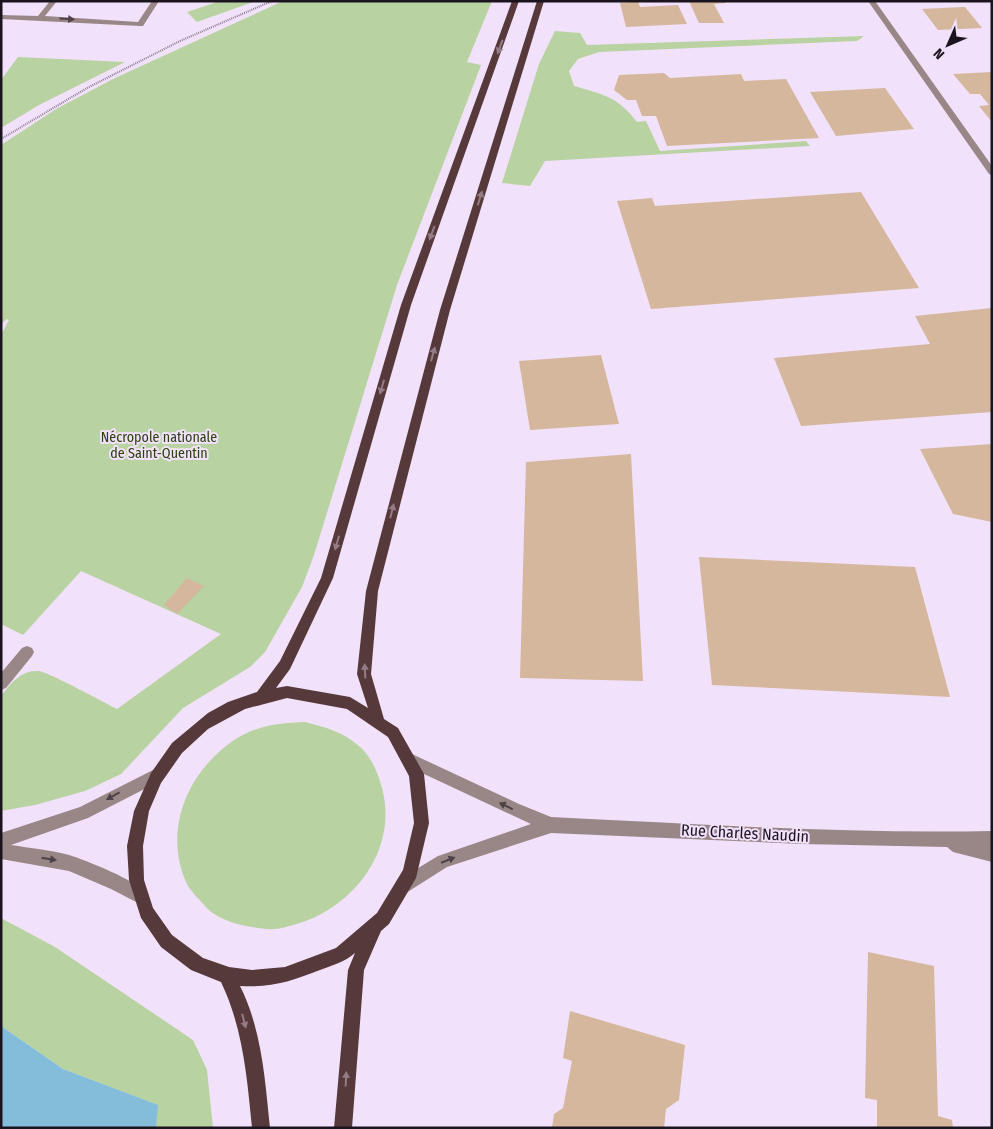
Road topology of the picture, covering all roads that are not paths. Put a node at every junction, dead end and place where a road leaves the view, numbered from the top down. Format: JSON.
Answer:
{"nodes":[{"id":1,"x":54,"y":1,"type":"edge"},
{"id":2,"x":156,"y":1,"type":"edge"},
{"id":3,"x":516,"y":1,"type":"edge"},
{"id":4,"x":541,"y":1,"type":"edge"},
{"id":5,"x":871,"y":1,"type":"edge"},
{"id":6,"x":1,"y":17,"type":"edge"},
{"id":7,"x":40,"y":18,"type":"junction"},
{"id":8,"x":992,"y":172,"type":"edge"},
{"id":9,"x":28,"y":652,"type":"dead end"},
{"id":10,"x":1,"y":684,"type":"edge"},
{"id":11,"x":262,"y":696,"type":"junction"},
{"id":12,"x":378,"y":717,"type":"junction"},
{"id":13,"x":412,"y":761,"type":"junction"},
{"id":14,"x":157,"y":775,"type":"junction"},
{"id":15,"x":551,"y":825,"type":"junction"},
{"id":16,"x":992,"y":839,"type":"edge"},
{"id":17,"x":938,"y":840,"type":"junction"},
{"id":18,"x":1,"y":841,"type":"edge"},
{"id":19,"x":1,"y":852,"type":"edge"},
{"id":20,"x":992,"y":854,"type":"edge"},
{"id":21,"x":406,"y":885,"type":"junction"},
{"id":22,"x":140,"y":896,"type":"junction"},
{"id":23,"x":373,"y":931,"type":"junction"},
{"id":24,"x":228,"y":976,"type":"junction"},
{"id":25,"x":261,"y":1128,"type":"edge"},
{"id":26,"x":343,"y":1128,"type":"edge"}],
"edges":[{"from":1,"to":7,"type":"street"},
{"from":7,"to":2,"type":"street","one_way":true},
{"from":3,"to":11,"type":"main road","one_way":true},
{"from":12,"to":4,"type":"main road","one_way":true},
{"from":5,"to":8,"type":"street"},
{"from":6,"to":7,"type":"street"},
{"from":9,"to":10,"type":"street"},
{"from":11,"to":12,"type":"main road"},
{"from":11,"to":14,"type":"main road"},
{"from":12,"to":13,"type":"main road"},
{"from":15,"to":13,"type":"street","name":"Rue Charles Naudin","one_way":true},
{"from":13,"to":21,"type":"main road"},
{"from":14,"to":18,"type":"street","one_way":true},
{"from":14,"to":22,"type":"main road"},
{"from":15,"to":17,"type":"street","name":"Rue Charles Naudin"},
{"from":21,"to":15,"type":"street","name":"Rue Charles Naudin","one_way":true},
{"from":16,"to":17,"type":"street","name":"Rue Charles Naudin"},
{"from":17,"to":20,"type":"street","name":"Rue Charles Naudin"},
{"from":19,"to":22,"type":"street","one_way":true},
{"from":21,"to":23,"type":"main road"},
{"from":22,"to":24,"type":"main road"},
{"from":23,"to":24,"type":"main road"},
{"from":26,"to":23,"type":"main road","one_way":true},
{"from":24,"to":25,"type":"main road","one_way":true}]}
